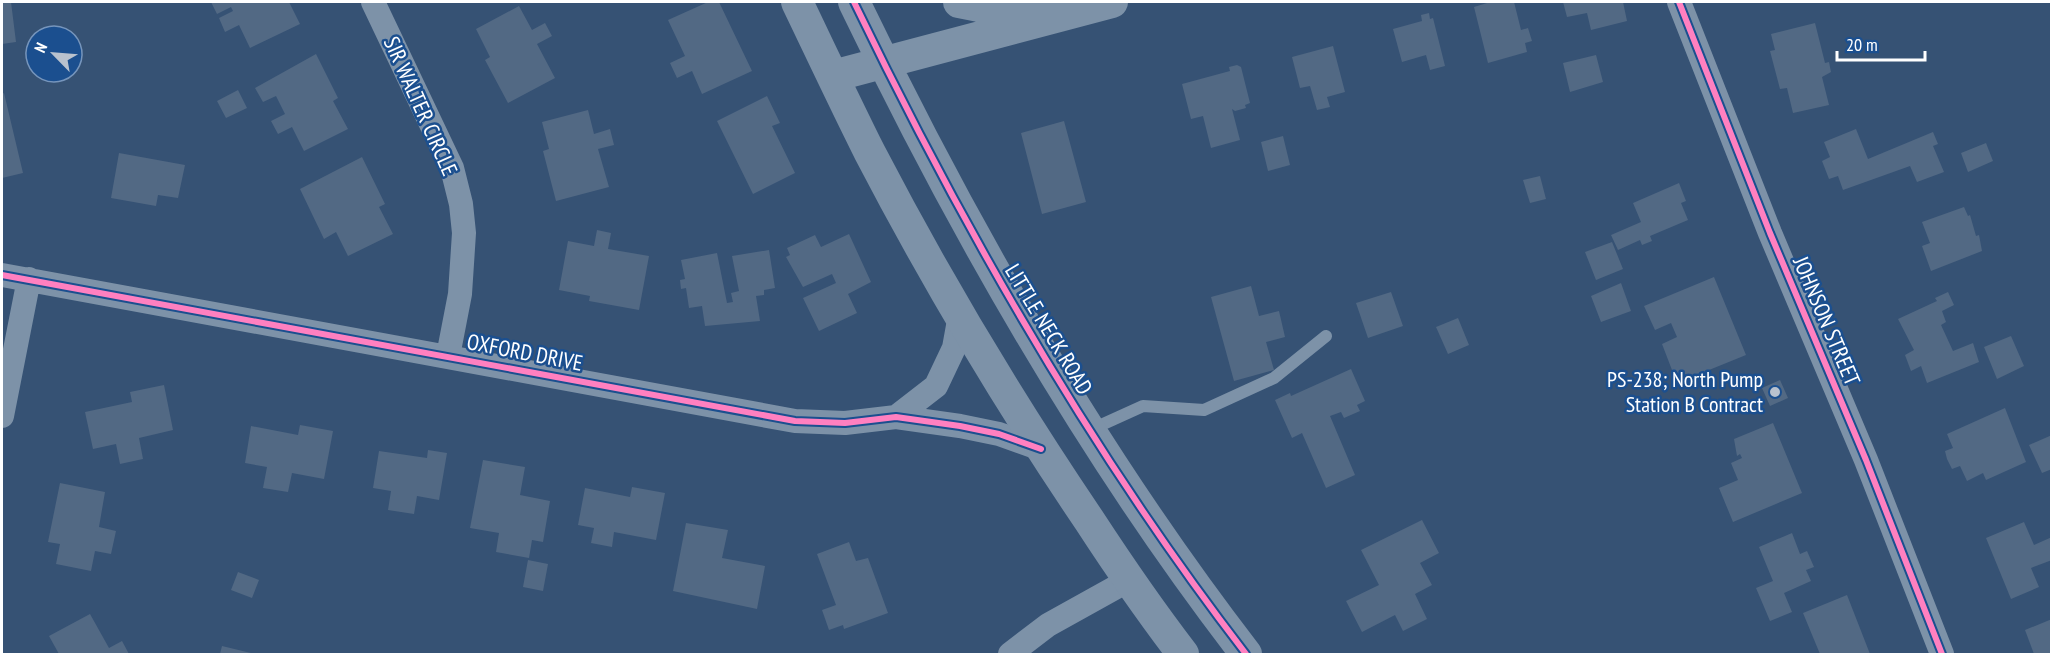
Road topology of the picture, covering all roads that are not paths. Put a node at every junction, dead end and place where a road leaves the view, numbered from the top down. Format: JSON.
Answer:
{"nodes":[{"id":1,"x":373,"y":2,"type":"edge"},
{"id":2,"x":797,"y":2,"type":"edge"},
{"id":3,"x":854,"y":2,"type":"edge"},
{"id":4,"x":959,"y":2,"type":"edge"},
{"id":5,"x":1112,"y":2,"type":"edge"},
{"id":6,"x":1679,"y":2,"type":"edge"},
{"id":7,"x":1046,"y":19,"type":"junction"},
{"id":8,"x":883,"y":63,"type":"junction"},
{"id":9,"x":833,"y":76,"type":"junction"},
{"id":10,"x":2,"y":275,"type":"edge"},
{"id":11,"x":29,"y":279,"type":"junction"},
{"id":12,"x":960,"y":315,"type":"junction"},
{"id":13,"x":1326,"y":336,"type":"dead end"},
{"id":14,"x":448,"y":356,"type":"junction"},
{"id":15,"x":2,"y":416,"type":"edge"},
{"id":16,"x":896,"y":417,"type":"junction"},
{"id":17,"x":1090,"y":430,"type":"junction"},
{"id":18,"x":1041,"y":449,"type":"junction"},
{"id":19,"x":1129,"y":580,"type":"junction"},
{"id":20,"x":1010,"y":654,"type":"edge"},
{"id":21,"x":1183,"y":654,"type":"edge"},
{"id":22,"x":1246,"y":654,"type":"edge"},
{"id":23,"x":1942,"y":654,"type":"edge"}],
"edges":[{"from":1,"to":14,"type":"street","name":"SIR WALTER CIRCLE"},
{"from":2,"to":9,"type":"street"},
{"from":3,"to":8,"type":"street","name":"LITTLE NECK ROAD"},
{"from":4,"to":7,"type":"street"},
{"from":5,"to":7,"type":"street"},
{"from":6,"to":23,"type":"street","name":"JOHNSON STREET"},
{"from":7,"to":8,"type":"street"},
{"from":8,"to":9,"type":"street"},
{"from":8,"to":17,"type":"street","name":"LITTLE NECK ROAD"},
{"from":9,"to":12,"type":"street"},
{"from":10,"to":11,"type":"street","name":"OXFORD DRIVE"},
{"from":11,"to":14,"type":"street","name":"OXFORD DRIVE"},
{"from":11,"to":15,"type":"street"},
{"from":12,"to":16,"type":"street"},
{"from":12,"to":18,"type":"street"},
{"from":13,"to":17,"type":"lane"},
{"from":14,"to":16,"type":"street","name":"OXFORD DRIVE"},
{"from":16,"to":18,"type":"street","name":"OXFORD DRIVE"},
{"from":17,"to":22,"type":"street","name":"LITTLE NECK ROAD"},
{"from":18,"to":19,"type":"street"},
{"from":19,"to":20,"type":"street"},
{"from":19,"to":21,"type":"street"}]}
